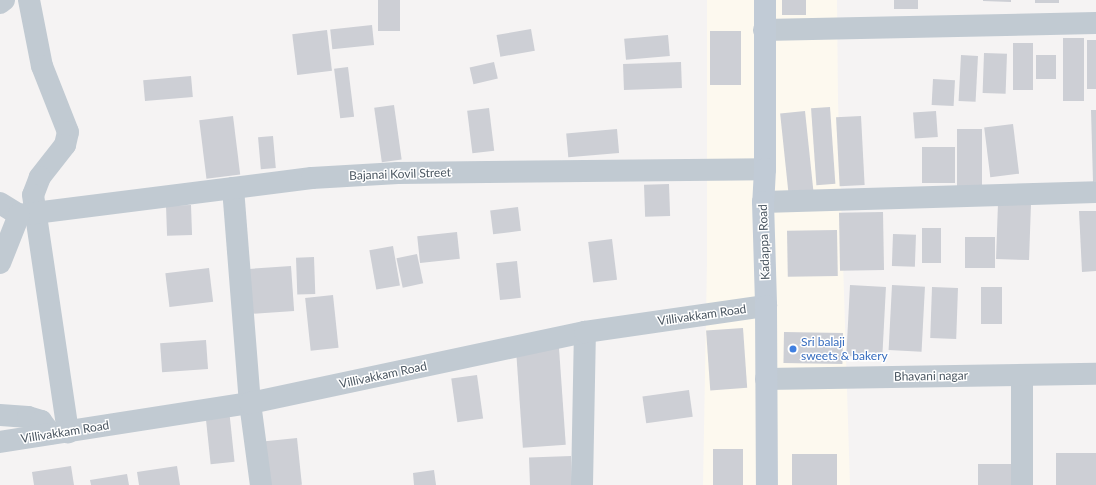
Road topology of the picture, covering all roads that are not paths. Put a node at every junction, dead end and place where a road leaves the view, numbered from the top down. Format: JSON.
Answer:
{"nodes":[{"id":1,"x":4,"y":0,"type":"edge"},
{"id":2,"x":29,"y":0,"type":"edge"},
{"id":3,"x":764,"y":0,"type":"edge"},
{"id":4,"x":0,"y":4,"type":"edge"},
{"id":5,"x":1096,"y":23,"type":"edge"},
{"id":6,"x":764,"y":30,"type":"junction"},
{"id":7,"x":765,"y":169,"type":"junction"},
{"id":8,"x":233,"y":188,"type":"junction"},
{"id":9,"x":1096,"y":192,"type":"edge"},
{"id":10,"x":762,"y":202,"type":"junction"},
{"id":11,"x":0,"y":203,"type":"edge"},
{"id":12,"x":28,"y":214,"type":"junction"},
{"id":13,"x":0,"y":263,"type":"edge"},
{"id":14,"x":766,"y":306,"type":"junction"},
{"id":15,"x":585,"y":332,"type":"junction"},
{"id":16,"x":1096,"y":374,"type":"edge"},
{"id":17,"x":1022,"y":375,"type":"junction"},
{"id":18,"x":766,"y":379,"type":"junction"},
{"id":19,"x":250,"y":403,"type":"junction"},
{"id":20,"x":0,"y":415,"type":"edge"},
{"id":21,"x":60,"y":433,"type":"junction"},
{"id":22,"x":0,"y":442,"type":"edge"},
{"id":23,"x":261,"y":485,"type":"edge"},
{"id":24,"x":582,"y":485,"type":"edge"},
{"id":25,"x":767,"y":485,"type":"edge"},
{"id":26,"x":1022,"y":485,"type":"edge"}],
"edges":[{"from":1,"to":4,"type":"street"},
{"from":2,"to":12,"type":"street"},
{"from":3,"to":6,"type":"main road","name":"Kadappa Road"},
{"from":5,"to":6,"type":"street"},
{"from":6,"to":7,"type":"main road","name":"Kadappa Road"},
{"from":7,"to":8,"type":"street","name":"Bajanai Kovil Street"},
{"from":7,"to":10,"type":"main road","name":"Kadappa Road"},
{"from":8,"to":12,"type":"street","name":"Bajanai Kovil Street"},
{"from":8,"to":19,"type":"street"},
{"from":9,"to":10,"type":"street"},
{"from":10,"to":14,"type":"main road","name":"Kadappa Road"},
{"from":11,"to":12,"type":"street"},
{"from":12,"to":13,"type":"street"},
{"from":12,"to":21,"type":"street"},
{"from":14,"to":15,"type":"street","name":"Villivakkam Road"},
{"from":14,"to":18,"type":"main road","name":"Kadappa Road"},
{"from":15,"to":19,"type":"street","name":"Villivakkam Road"},
{"from":15,"to":24,"type":"street"},
{"from":16,"to":17,"type":"street","name":"Bhavani nagar"},
{"from":17,"to":18,"type":"street","name":"Bhavani nagar"},
{"from":17,"to":26,"type":"street"},
{"from":18,"to":25,"type":"main road","name":"Kadappa Road"},
{"from":19,"to":21,"type":"street","name":"Villivakkam Road"},
{"from":19,"to":23,"type":"street"},
{"from":20,"to":21,"type":"street"},
{"from":21,"to":22,"type":"street","name":"Villivakkam Road"}]}
